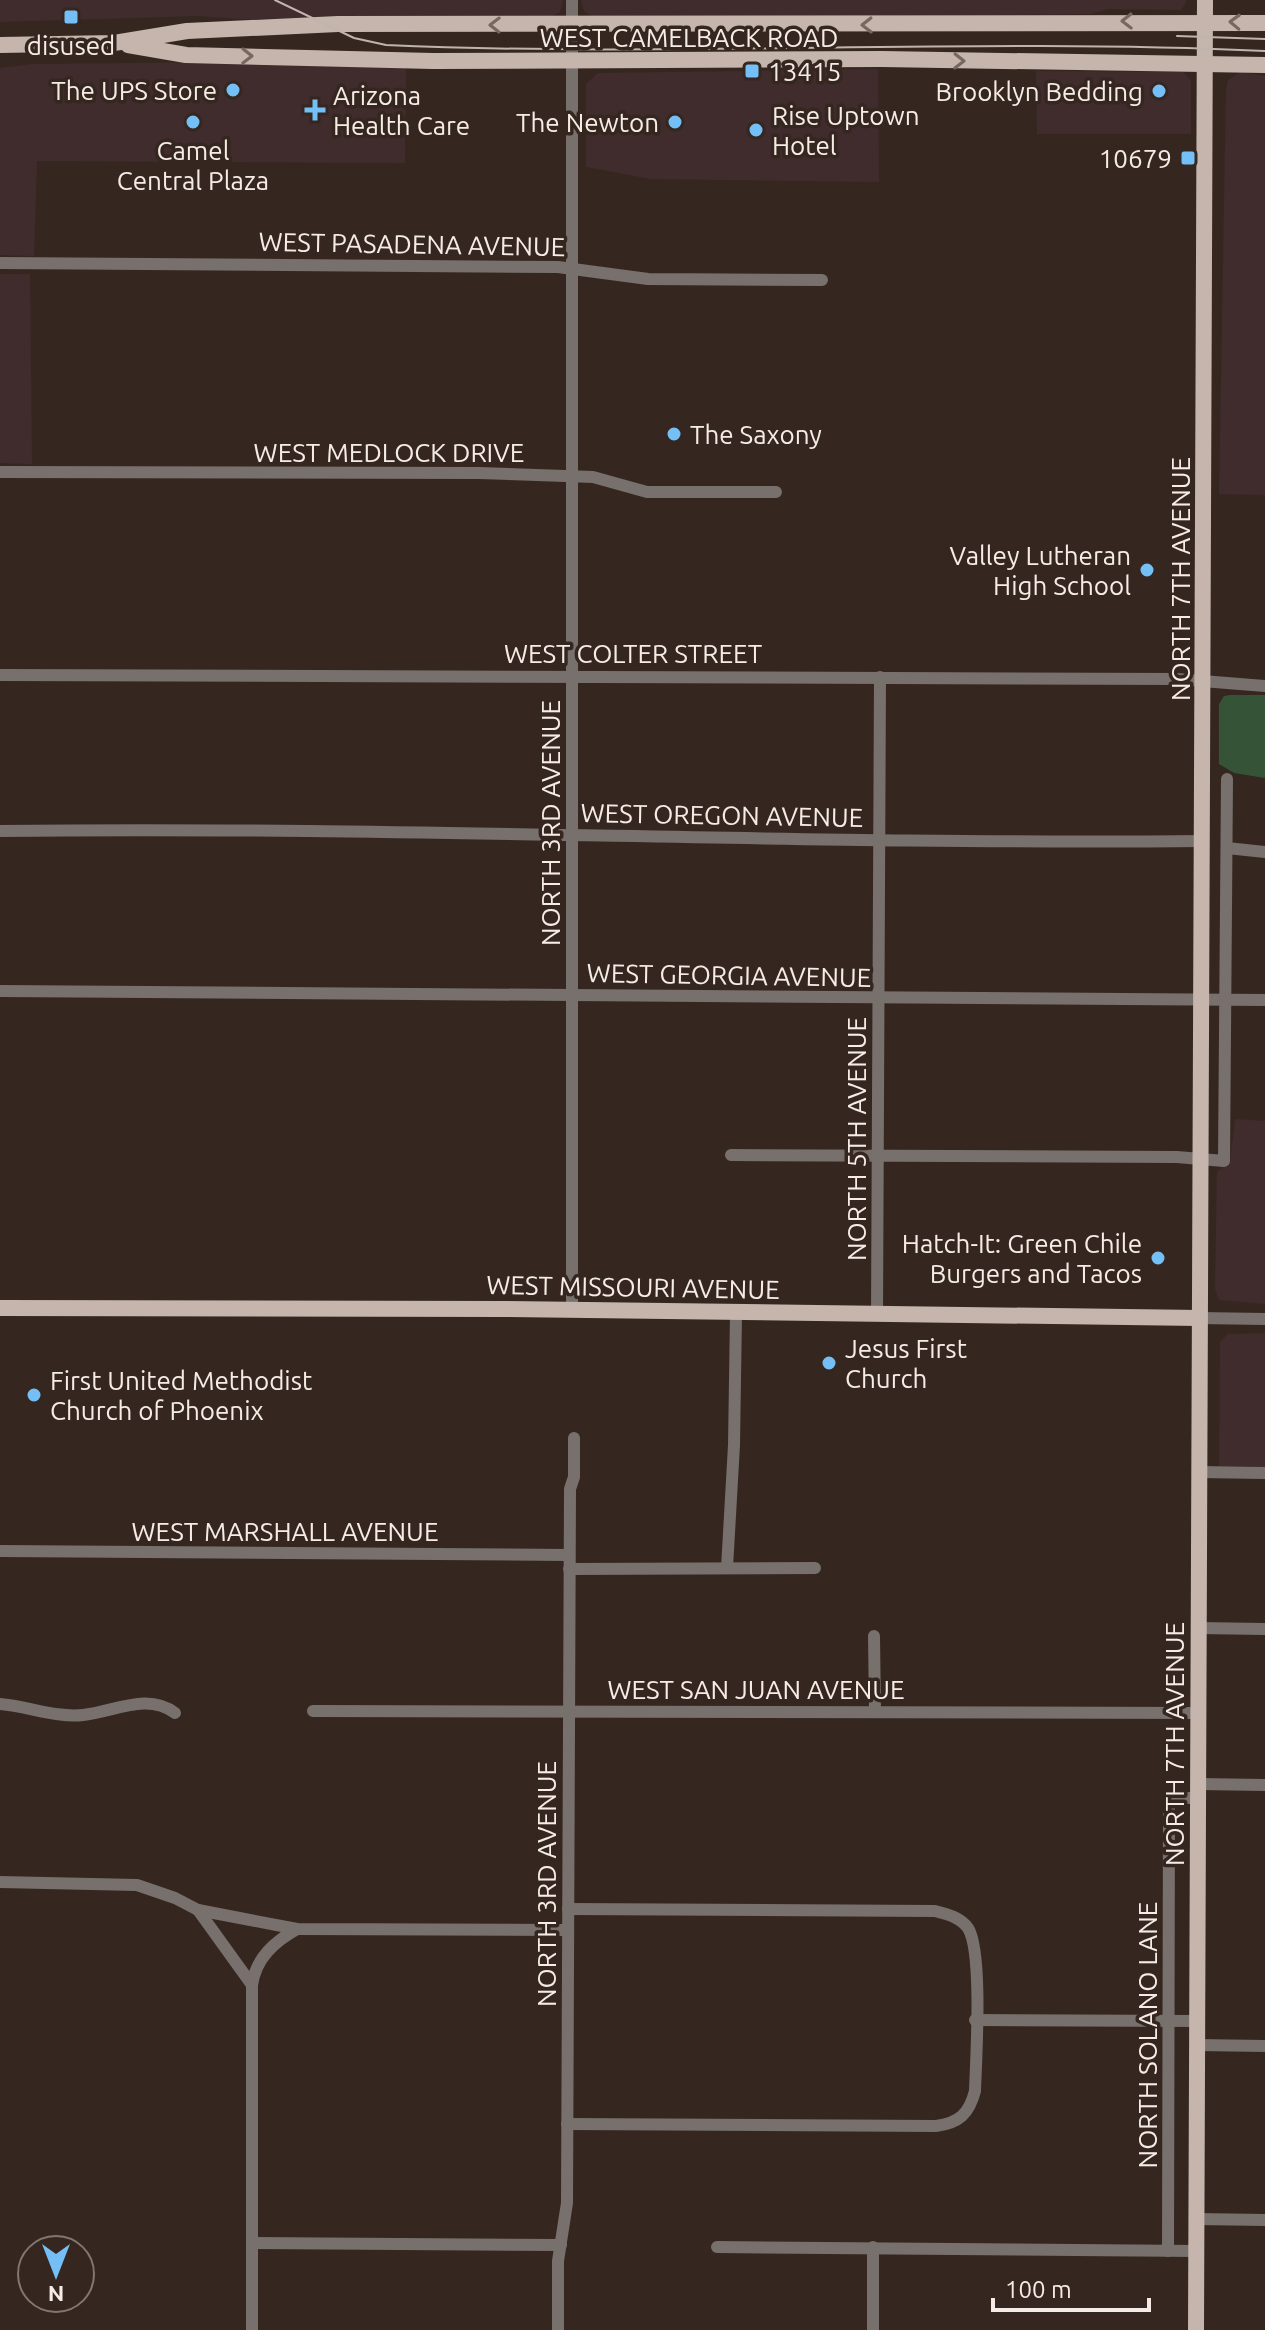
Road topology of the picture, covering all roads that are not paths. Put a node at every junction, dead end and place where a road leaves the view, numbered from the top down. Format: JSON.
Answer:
{"nodes":[{"id":1,"x":572,"y":0,"type":"edge"},
{"id":2,"x":1205,"y":0,"type":"edge"},
{"id":3,"x":1205,"y":21,"type":"junction"},
{"id":4,"x":1265,"y":23,"type":"edge"},
{"id":5,"x":573,"y":25,"type":"junction"},
{"id":6,"x":242,"y":28,"type":"junction"},
{"id":7,"x":114,"y":43,"type":"junction"},
{"id":8,"x":0,"y":45,"type":"edge"},
{"id":9,"x":203,"y":55,"type":"junction"},
{"id":10,"x":573,"y":62,"type":"junction"},
{"id":11,"x":1205,"y":64,"type":"junction"},
{"id":12,"x":1265,"y":65,"type":"edge"},
{"id":13,"x":0,"y":263,"type":"edge"},
{"id":14,"x":575,"y":268,"type":"junction"},
{"id":15,"x":822,"y":280,"type":"dead end"},
{"id":16,"x":0,"y":472,"type":"edge"},
{"id":17,"x":572,"y":476,"type":"junction"},
{"id":18,"x":776,"y":492,"type":"dead end"},
{"id":19,"x":572,"y":674,"type":"junction"},
{"id":20,"x":0,"y":675,"type":"edge"},
{"id":21,"x":880,"y":677,"type":"junction"},
{"id":22,"x":1203,"y":682,"type":"junction"},
{"id":23,"x":1265,"y":686,"type":"edge"},
{"id":24,"x":1227,"y":779,"type":"dead end"},
{"id":25,"x":0,"y":831,"type":"edge"},
{"id":26,"x":572,"y":836,"type":"junction"},
{"id":27,"x":880,"y":839,"type":"junction"},
{"id":28,"x":1203,"y":841,"type":"junction"},
{"id":29,"x":1227,"y":848,"type":"junction"},
{"id":30,"x":1265,"y":852,"type":"edge"},
{"id":31,"x":0,"y":991,"type":"edge"},
{"id":32,"x":571,"y":995,"type":"junction"},
{"id":33,"x":879,"y":998,"type":"junction"},
{"id":34,"x":1200,"y":999,"type":"junction"},
{"id":35,"x":1227,"y":999,"type":"junction"},
{"id":36,"x":1265,"y":1000,"type":"edge"},
{"id":37,"x":731,"y":1155,"type":"dead end"},
{"id":38,"x":879,"y":1155,"type":"junction"},
{"id":39,"x":1200,"y":1158,"type":"junction"},
{"id":40,"x":0,"y":1308,"type":"edge"},
{"id":41,"x":572,"y":1311,"type":"junction"},
{"id":42,"x":736,"y":1313,"type":"junction"},
{"id":43,"x":877,"y":1314,"type":"junction"},
{"id":44,"x":1199,"y":1318,"type":"junction"},
{"id":45,"x":1265,"y":1319,"type":"edge"},
{"id":46,"x":574,"y":1438,"type":"dead end"},
{"id":47,"x":1199,"y":1472,"type":"junction"},
{"id":48,"x":1265,"y":1473,"type":"edge"},
{"id":49,"x":0,"y":1551,"type":"edge"},
{"id":50,"x":569,"y":1562,"type":"junction"},
{"id":51,"x":727,"y":1568,"type":"junction"},
{"id":52,"x":815,"y":1568,"type":"dead end"},
{"id":53,"x":1198,"y":1628,"type":"junction"},
{"id":54,"x":1265,"y":1629,"type":"edge"},
{"id":55,"x":874,"y":1636,"type":"dead end"},
{"id":56,"x":0,"y":1704,"type":"edge"},
{"id":57,"x":313,"y":1711,"type":"dead end"},
{"id":58,"x":568,"y":1711,"type":"junction"},
{"id":59,"x":875,"y":1711,"type":"junction"},
{"id":60,"x":175,"y":1713,"type":"dead end"},
{"id":61,"x":1198,"y":1713,"type":"junction"},
{"id":62,"x":1265,"y":1785,"type":"edge"},
{"id":63,"x":1198,"y":1791,"type":"junction"},
{"id":64,"x":0,"y":1882,"type":"edge"},
{"id":65,"x":568,"y":1909,"type":"junction"},
{"id":66,"x":198,"y":1910,"type":"junction"},
{"id":67,"x":297,"y":1929,"type":"junction"},
{"id":68,"x":568,"y":1930,"type":"junction"},
{"id":69,"x":252,"y":1985,"type":"junction"},
{"id":70,"x":975,"y":2020,"type":"junction"},
{"id":71,"x":1170,"y":2021,"type":"junction"},
{"id":72,"x":1197,"y":2021,"type":"junction"},
{"id":73,"x":1197,"y":2045,"type":"junction"},
{"id":74,"x":1265,"y":2046,"type":"edge"},
{"id":75,"x":567,"y":2124,"type":"junction"},
{"id":76,"x":1196,"y":2219,"type":"junction"},
{"id":77,"x":1265,"y":2220,"type":"edge"},
{"id":78,"x":253,"y":2243,"type":"junction"},
{"id":79,"x":561,"y":2245,"type":"junction"},
{"id":80,"x":717,"y":2247,"type":"dead end"},
{"id":81,"x":873,"y":2247,"type":"junction"},
{"id":82,"x":1168,"y":2251,"type":"junction"},
{"id":83,"x":1196,"y":2251,"type":"junction"},
{"id":84,"x":252,"y":2330,"type":"edge"},
{"id":85,"x":558,"y":2330,"type":"edge"},
{"id":86,"x":873,"y":2330,"type":"edge"},
{"id":87,"x":1196,"y":2330,"type":"edge"}],
"edges":[{"from":1,"to":5,"type":"street","name":"NORTH 3RD AVENUE"},
{"from":2,"to":3,"type":"main road","name":"NORTH 7TH AVENUE"},
{"from":4,"to":3,"type":"main road","name":"WEST CAMELBACK ROAD","one_way":true},
{"from":3,"to":5,"type":"main road","name":"WEST CAMELBACK ROAD","one_way":true},
{"from":3,"to":11,"type":"main road","name":"NORTH 7TH AVENUE"},
{"from":5,"to":6,"type":"main road","name":"WEST CAMELBACK ROAD","one_way":true},
{"from":5,"to":10,"type":"street","name":"NORTH 3RD AVENUE"},
{"from":6,"to":7,"type":"main road","name":"WEST CAMELBACK ROAD"},
{"from":6,"to":9,"type":"main road"},
{"from":7,"to":8,"type":"main road","name":"WEST CAMELBACK ROAD"},
{"from":7,"to":9,"type":"main road","name":"WEST CAMELBACK ROAD"},
{"from":9,"to":10,"type":"main road","name":"WEST CAMELBACK ROAD","one_way":true},
{"from":10,"to":11,"type":"main road","name":"WEST CAMELBACK ROAD","one_way":true},
{"from":10,"to":14,"type":"street","name":"NORTH 3RD AVENUE"},
{"from":11,"to":12,"type":"main road","name":"WEST CAMELBACK ROAD"},
{"from":11,"to":22,"type":"main road","name":"NORTH 7TH AVENUE"},
{"from":13,"to":14,"type":"street","name":"WEST PASADENA AVENUE"},
{"from":14,"to":15,"type":"street","name":"WEST PASADENA AVENUE"},
{"from":14,"to":17,"type":"street","name":"NORTH 3RD AVENUE"},
{"from":16,"to":17,"type":"street","name":"WEST MEDLOCK DRIVE"},
{"from":17,"to":18,"type":"street","name":"WEST MEDLOCK DRIVE"},
{"from":17,"to":19,"type":"street","name":"NORTH 3RD AVENUE"},
{"from":19,"to":20,"type":"street","name":"WEST COLTER STREET"},
{"from":19,"to":21,"type":"street","name":"WEST COLTER STREET"},
{"from":19,"to":26,"type":"street","name":"NORTH 3RD AVENUE"},
{"from":21,"to":22,"type":"street","name":"WEST COLTER STREET"},
{"from":21,"to":27,"type":"street","name":"NORTH 5TH AVENUE"},
{"from":22,"to":23,"type":"street","name":"WEST COLTER STREET"},
{"from":22,"to":28,"type":"main road","name":"NORTH 7TH AVENUE"},
{"from":24,"to":29,"type":"street"},
{"from":25,"to":26,"type":"street","name":"WEST OREGON AVENUE"},
{"from":26,"to":27,"type":"street","name":"WEST OREGON AVENUE"},
{"from":26,"to":32,"type":"street","name":"NORTH 3RD AVENUE"},
{"from":27,"to":28,"type":"street","name":"WEST OREGON AVENUE"},
{"from":27,"to":33,"type":"street","name":"NORTH 5TH AVENUE"},
{"from":28,"to":34,"type":"main road","name":"NORTH 7TH AVENUE"},
{"from":29,"to":30,"type":"street"},
{"from":29,"to":35,"type":"street"},
{"from":31,"to":32,"type":"street","name":"WEST GEORGIA AVENUE"},
{"from":32,"to":33,"type":"street","name":"WEST GEORGIA AVENUE"},
{"from":32,"to":41,"type":"street","name":"NORTH 3RD AVENUE"},
{"from":33,"to":34,"type":"street","name":"WEST GEORGIA AVENUE"},
{"from":33,"to":38,"type":"street","name":"NORTH 5TH AVENUE"},
{"from":34,"to":35,"type":"street","name":"WEST GEORGIA AVENUE"},
{"from":34,"to":39,"type":"main road","name":"NORTH 7TH AVENUE"},
{"from":35,"to":36,"type":"street","name":"WEST GEORGIA AVENUE"},
{"from":35,"to":39,"type":"street"},
{"from":37,"to":38,"type":"street"},
{"from":38,"to":39,"type":"street"},
{"from":38,"to":43,"type":"street","name":"NORTH 5TH AVENUE"},
{"from":39,"to":44,"type":"main road","name":"NORTH 7TH AVENUE"},
{"from":40,"to":41,"type":"main road","name":"WEST MISSOURI AVENUE"},
{"from":41,"to":42,"type":"main road","name":"WEST MISSOURI AVENUE"},
{"from":42,"to":43,"type":"main road","name":"WEST MISSOURI AVENUE"},
{"from":42,"to":51,"type":"street"},
{"from":43,"to":44,"type":"main road","name":"WEST MISSOURI AVENUE"},
{"from":44,"to":45,"type":"street","name":"WEST MISSOURI AVENUE"},
{"from":44,"to":47,"type":"main road","name":"NORTH 7TH AVENUE"},
{"from":46,"to":50,"type":"street","name":"NORTH 3RD AVENUE"},
{"from":47,"to":48,"type":"street"},
{"from":47,"to":53,"type":"main road","name":"NORTH 7TH AVENUE"},
{"from":49,"to":50,"type":"street","name":"WEST MARSHALL AVENUE"},
{"from":50,"to":51,"type":"street","name":"WEST MARSHALL AVENUE"},
{"from":50,"to":58,"type":"street","name":"NORTH 3RD AVENUE"},
{"from":51,"to":52,"type":"street","name":"WEST MARSHALL AVENUE"},
{"from":53,"to":54,"type":"street"},
{"from":53,"to":61,"type":"main road","name":"NORTH 7TH AVENUE"},
{"from":55,"to":59,"type":"street"},
{"from":56,"to":60,"type":"street"},
{"from":57,"to":58,"type":"street","name":"WEST SAN JUAN AVENUE"},
{"from":58,"to":59,"type":"street","name":"WEST SAN JUAN AVENUE"},
{"from":58,"to":65,"type":"street","name":"NORTH 3RD AVENUE"},
{"from":59,"to":61,"type":"street","name":"WEST SAN JUAN AVENUE"},
{"from":61,"to":63,"type":"main road","name":"NORTH 7TH AVENUE"},
{"from":62,"to":63,"type":"street"},
{"from":63,"to":71,"type":"street","name":"NORTH SOLANO LANE"},
{"from":63,"to":72,"type":"main road","name":"NORTH 7TH AVENUE"},
{"from":64,"to":66,"type":"street"},
{"from":65,"to":68,"type":"street","name":"NORTH 3RD AVENUE"},
{"from":65,"to":70,"type":"street"},
{"from":66,"to":67,"type":"street"},
{"from":66,"to":69,"type":"street"},
{"from":67,"to":68,"type":"street"},
{"from":67,"to":69,"type":"street"},
{"from":68,"to":75,"type":"street","name":"NORTH 3RD AVENUE"},
{"from":69,"to":78,"type":"street"},
{"from":70,"to":71,"type":"street"},
{"from":70,"to":75,"type":"street"},
{"from":71,"to":72,"type":"street"},
{"from":71,"to":82,"type":"street","name":"NORTH SOLANO LANE"},
{"from":72,"to":73,"type":"main road","name":"NORTH 7TH AVENUE"},
{"from":73,"to":74,"type":"street"},
{"from":73,"to":76,"type":"main road","name":"NORTH 7TH AVENUE"},
{"from":75,"to":79,"type":"street","name":"NORTH 3RD AVENUE"},
{"from":76,"to":77,"type":"street"},
{"from":76,"to":83,"type":"main road","name":"NORTH 7TH AVENUE"},
{"from":78,"to":79,"type":"street"},
{"from":78,"to":84,"type":"street"},
{"from":79,"to":85,"type":"street","name":"NORTH 3RD AVENUE"},
{"from":80,"to":81,"type":"street"},
{"from":81,"to":82,"type":"street"},
{"from":81,"to":86,"type":"street"},
{"from":82,"to":83,"type":"street"},
{"from":83,"to":87,"type":"main road","name":"NORTH 7TH AVENUE"}]}
